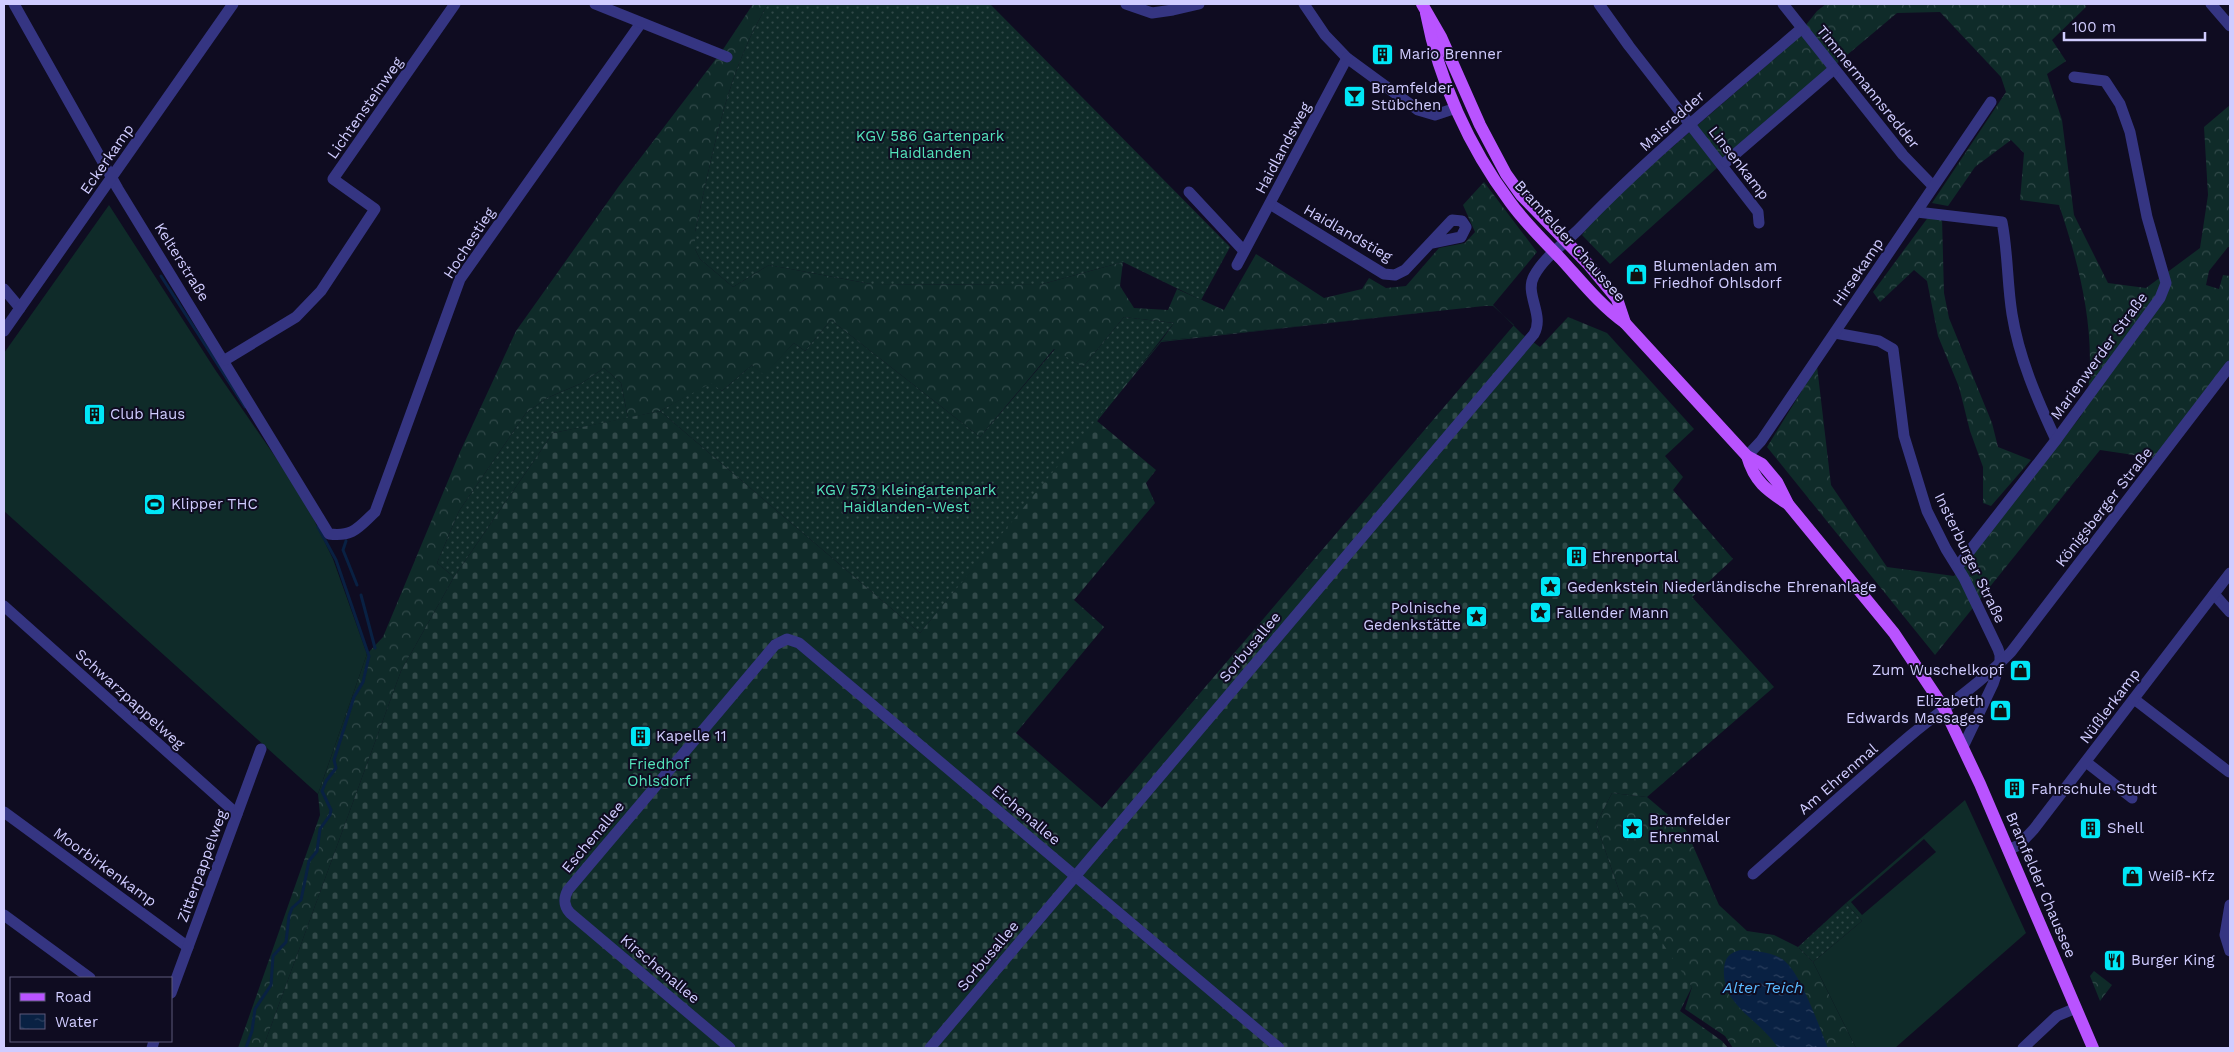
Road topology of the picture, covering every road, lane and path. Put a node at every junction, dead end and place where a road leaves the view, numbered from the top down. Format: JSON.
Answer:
{"nodes":[{"id":1,"x":14,"y":4,"type":"edge"},
{"id":2,"x":233,"y":4,"type":"edge"},
{"id":3,"x":455,"y":4,"type":"edge"},
{"id":4,"x":595,"y":4,"type":"edge"},
{"id":5,"x":1126,"y":4,"type":"edge"},
{"id":6,"x":1199,"y":4,"type":"edge"},
{"id":7,"x":1304,"y":4,"type":"edge"},
{"id":8,"x":1599,"y":4,"type":"edge"},
{"id":9,"x":1783,"y":4,"type":"edge"},
{"id":10,"x":2210,"y":4,"type":"edge"},
{"id":11,"x":1426,"y":7,"type":"edge"},
{"id":12,"x":641,"y":23,"type":"junction"},
{"id":13,"x":2230,"y":26,"type":"edge"},
{"id":14,"x":1801,"y":29,"type":"junction"},
{"id":15,"x":727,"y":57,"type":"dead end"},
{"id":16,"x":1347,"y":58,"type":"junction"},
{"id":17,"x":1834,"y":69,"type":"junction"},
{"id":18,"x":2074,"y":77,"type":"dead end"},
{"id":19,"x":1991,"y":102,"type":"dead end"},
{"id":20,"x":1470,"y":105,"type":"junction"},
{"id":21,"x":1456,"y":108,"type":"junction"},
{"id":22,"x":1690,"y":124,"type":"junction"},
{"id":23,"x":1726,"y":162,"type":"dead end"},
{"id":24,"x":112,"y":177,"type":"junction"},
{"id":25,"x":1933,"y":186,"type":"junction"},
{"id":26,"x":1188,"y":192,"type":"dead end"},
{"id":27,"x":1270,"y":204,"type":"junction"},
{"id":28,"x":1916,"y":212,"type":"junction"},
{"id":29,"x":1760,"y":223,"type":"dead end"},
{"id":30,"x":1567,"y":241,"type":"junction"},
{"id":31,"x":1432,"y":243,"type":"dead end"},
{"id":32,"x":1244,"y":251,"type":"junction"},
{"id":33,"x":1555,"y":252,"type":"junction"},
{"id":34,"x":1237,"y":265,"type":"dead end"},
{"id":35,"x":4,"y":289,"type":"edge"},
{"id":36,"x":20,"y":308,"type":"junction"},
{"id":37,"x":1625,"y":323,"type":"junction"},
{"id":38,"x":4,"y":331,"type":"edge"},
{"id":39,"x":1835,"y":333,"type":"junction"},
{"id":40,"x":225,"y":360,"type":"junction"},
{"id":41,"x":2230,"y":366,"type":"edge"},
{"id":42,"x":2056,"y":440,"type":"junction"},
{"id":43,"x":1747,"y":456,"type":"junction"},
{"id":44,"x":329,"y":534,"type":"joint"},
{"id":45,"x":1958,"y":566,"type":"junction"},
{"id":46,"x":2230,"y":573,"type":"edge"},
{"id":47,"x":2214,"y":594,"type":"junction"},
{"id":48,"x":4,"y":606,"type":"edge"},
{"id":49,"x":2230,"y":612,"type":"edge"},
{"id":50,"x":2000,"y":663,"type":"junction"},
{"id":51,"x":754,"y":670,"type":"joint"},
{"id":52,"x":2134,"y":699,"type":"junction"},
{"id":53,"x":1944,"y":708,"type":"junction"},
{"id":54,"x":1963,"y":747,"type":"junction"},
{"id":55,"x":261,"y":749,"type":"dead end"},
{"id":56,"x":2086,"y":762,"type":"junction"},
{"id":57,"x":2229,"y":772,"type":"dead end"},
{"id":58,"x":2132,"y":798,"type":"dead end"},
{"id":59,"x":4,"y":812,"type":"edge"},
{"id":60,"x":237,"y":814,"type":"junction"},
{"id":61,"x":2008,"y":850,"type":"junction"},
{"id":62,"x":1753,"y":874,"type":"dead end"},
{"id":63,"x":1075,"y":876,"type":"junction"},
{"id":64,"x":2230,"y":905,"type":"edge"},
{"id":65,"x":570,"y":913,"type":"joint"},
{"id":66,"x":4,"y":915,"type":"edge"},
{"id":67,"x":188,"y":947,"type":"junction"},
{"id":68,"x":2230,"y":951,"type":"edge"},
{"id":69,"x":89,"y":977,"type":"edge"},
{"id":70,"x":172,"y":990,"type":"edge"},
{"id":71,"x":2076,"y":1008,"type":"junction"},
{"id":72,"x":730,"y":1048,"type":"edge"},
{"id":73,"x":930,"y":1048,"type":"edge"},
{"id":74,"x":1279,"y":1048,"type":"edge"},
{"id":75,"x":2023,"y":1048,"type":"edge"},
{"id":76,"x":2093,"y":1048,"type":"edge"}],
"edges":[{"from":1,"to":24,"type":"street","name":"Kelterstraße"},
{"from":2,"to":24,"type":"street","name":"Eckerkamp"},
{"from":3,"to":40,"type":"street","name":"Lichtensteinweg"},
{"from":4,"to":12,"type":"street"},
{"from":5,"to":6,"type":"street"},
{"from":7,"to":16,"type":"street"},
{"from":8,"to":22,"type":"street","name":"Linsenkamp"},
{"from":9,"to":14,"type":"street","name":"Timmermannsredder"},
{"from":10,"to":13,"type":"street"},
{"from":11,"to":20,"type":"main road","name":"Bramfelder Chaussee"},
{"from":11,"to":21,"type":"main road","name":"Bramfelder Chaussee"},
{"from":12,"to":15,"type":"street"},
{"from":12,"to":44,"type":"street","name":"Hochestieg"},
{"from":14,"to":17,"type":"street","name":"Timmermannsredder"},
{"from":14,"to":22,"type":"street","name":"Maisredder"},
{"from":16,"to":21,"type":"street"},
{"from":16,"to":27,"type":"street","name":"Haidlandsweg"},
{"from":17,"to":23,"type":"street"},
{"from":17,"to":25,"type":"street","name":"Timmermannsredder"},
{"from":18,"to":42,"type":"street","name":"Marienwerder Straße"},
{"from":19,"to":25,"type":"street","name":"Hirsekamp"},
{"from":20,"to":21,"type":"main road"},
{"from":20,"to":30,"type":"main road","name":"Bramfelder Chaussee"},
{"from":21,"to":33,"type":"main road","name":"Bramfelder Chaussee"},
{"from":22,"to":29,"type":"street","name":"Linsenkamp"},
{"from":22,"to":30,"type":"street","name":"Maisredder"},
{"from":24,"to":36,"type":"street","name":"Eckerkamp"},
{"from":24,"to":40,"type":"street","name":"Kelterstraße"},
{"from":25,"to":28,"type":"street","name":"Hirsekamp"},
{"from":26,"to":32,"type":"street"},
{"from":27,"to":31,"type":"street","name":"Haidlandstieg"},
{"from":27,"to":32,"type":"street","name":"Haidlandsweg"},
{"from":28,"to":39,"type":"street","name":"Hirsekamp"},
{"from":28,"to":42,"type":"street"},
{"from":30,"to":33,"type":"street","name":"Maisredder"},
{"from":30,"to":37,"type":"main road","name":"Bramfelder Chaussee"},
{"from":32,"to":34,"type":"street","name":"Haidlandsweg"},
{"from":33,"to":37,"type":"main road","name":"Bramfelder Chaussee"},
{"from":33,"to":63,"type":"street","name":"Sorbusallee"},
{"from":35,"to":36,"type":"street"},
{"from":36,"to":38,"type":"street","name":"Eckerkamp"},
{"from":37,"to":43,"type":"main road","name":"Bramfelder Chaussee"},
{"from":39,"to":43,"type":"street","name":"Hirsekamp"},
{"from":39,"to":45,"type":"street","name":"Insterburger Straße"},
{"from":40,"to":44,"type":"street","name":"Kelterstraße"},
{"from":41,"to":50,"type":"street","name":"Königsberger Straße"},
{"from":42,"to":45,"type":"street","name":"Marienwerder Straße"},
{"from":43,"to":53,"type":"main road","name":"Bramfelder Chaussee"},
{"from":45,"to":50,"type":"street","name":"Insterburger Straße"},
{"from":46,"to":47,"type":"street","name":"Nüßlerkamp"},
{"from":47,"to":49,"type":"street"},
{"from":47,"to":52,"type":"street","name":"Nüßlerkamp"},
{"from":48,"to":60,"type":"street","name":"Schwarzpappelweg"},
{"from":50,"to":53,"type":"street","name":"Königsberger Straße"},
{"from":50,"to":54,"type":"street","name":"Königsberger Straße"},
{"from":51,"to":63,"type":"street","name":"Eichenallee"},
{"from":51,"to":65,"type":"street","name":"Eschenallee"},
{"from":52,"to":56,"type":"street","name":"Nüßlerkamp"},
{"from":52,"to":57,"type":"street"},
{"from":53,"to":54,"type":"main road","name":"Bramfelder Chaussee"},
{"from":53,"to":62,"type":"street","name":"Am Ehrenmal"},
{"from":54,"to":61,"type":"main road","name":"Bramfelder Chaussee"},
{"from":55,"to":60,"type":"street","name":"Zitterpappelweg"},
{"from":56,"to":58,"type":"street"},
{"from":56,"to":61,"type":"street","name":"Nüßlerkamp"},
{"from":59,"to":67,"type":"street","name":"Moorbirkenkamp"},
{"from":60,"to":67,"type":"street","name":"Zitterpappelweg"},
{"from":61,"to":71,"type":"main road","name":"Bramfelder Chaussee"},
{"from":63,"to":73,"type":"street","name":"Sorbusallee"},
{"from":63,"to":74,"type":"street","name":"Eichenallee"},
{"from":64,"to":68,"type":"street"},
{"from":65,"to":72,"type":"street","name":"Kirschenallee"},
{"from":66,"to":69,"type":"street"},
{"from":67,"to":70,"type":"street","name":"Zitterpappelweg"},
{"from":71,"to":75,"type":"street"},
{"from":71,"to":76,"type":"main road","name":"Bramfelder Chaussee"}]}
